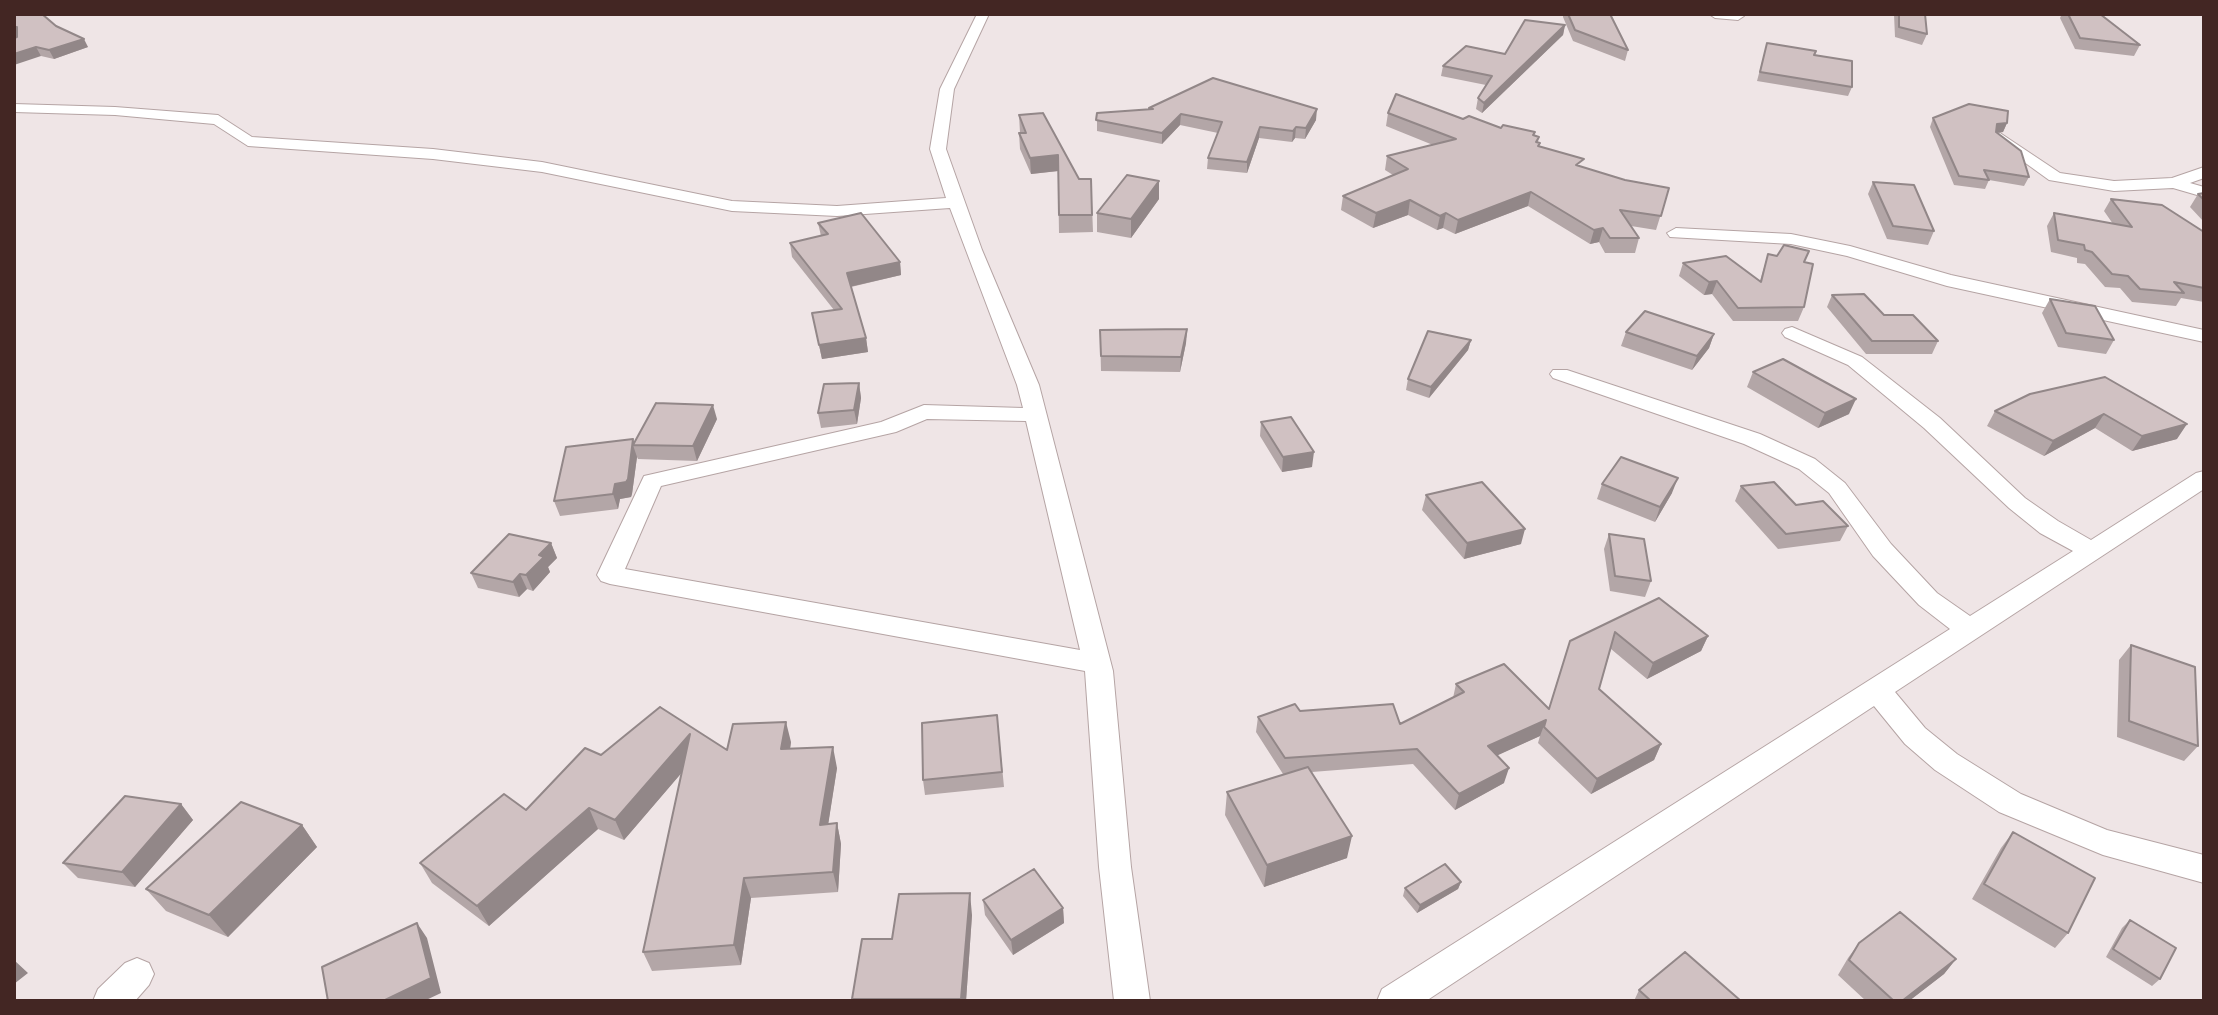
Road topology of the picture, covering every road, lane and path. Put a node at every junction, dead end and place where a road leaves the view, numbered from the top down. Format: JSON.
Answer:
{"nodes":[{"id":1,"x":983,"y":14,"type":"edge"},
{"id":2,"x":1715,"y":14,"type":"edge"},
{"id":3,"x":1737,"y":18,"type":"edge"},
{"id":4,"x":14,"y":108,"type":"edge"},
{"id":5,"x":2000,"y":138,"type":"edge"},
{"id":6,"x":2204,"y":172,"type":"edge"},
{"id":7,"x":2174,"y":183,"type":"junction"},
{"id":8,"x":2204,"y":192,"type":"edge"},
{"id":9,"x":956,"y":202,"type":"junction"},
{"id":10,"x":1676,"y":233,"type":"dead end"},
{"id":11,"x":1792,"y":333,"type":"dead end"},
{"id":12,"x":2204,"y":336,"type":"edge"},
{"id":13,"x":1560,"y":374,"type":"dead end"},
{"id":14,"x":1036,"y":415,"type":"junction"},
{"id":15,"x":2204,"y":478,"type":"edge"},
{"id":16,"x":2092,"y":551,"type":"junction"},
{"id":17,"x":1971,"y":630,"type":"junction"},
{"id":18,"x":1096,"y":663,"type":"junction"},
{"id":19,"x":1878,"y":691,"type":"junction"},
{"id":20,"x":2204,"y":869,"type":"edge"},
{"id":21,"x":137,"y":974,"type":"dead end"},
{"id":22,"x":111,"y":1001,"type":"edge"},
{"id":23,"x":1132,"y":1001,"type":"edge"},
{"id":24,"x":1395,"y":1001,"type":"edge"}],
"edges":[{"from":1,"to":9,"type":"street"},
{"from":2,"to":3,"type":"street"},
{"from":4,"to":9,"type":"street"},
{"from":5,"to":7,"type":"street"},
{"from":6,"to":7,"type":"street"},
{"from":7,"to":8,"type":"street"},
{"from":9,"to":14,"type":"street"},
{"from":10,"to":12,"type":"street"},
{"from":11,"to":16,"type":"street"},
{"from":13,"to":17,"type":"street"},
{"from":14,"to":18,"type":"street"},
{"from":14,"to":18,"type":"street"},
{"from":15,"to":16,"type":"street"},
{"from":16,"to":17,"type":"street"},
{"from":17,"to":19,"type":"street"},
{"from":18,"to":23,"type":"street"},
{"from":19,"to":20,"type":"street"},
{"from":19,"to":24,"type":"street"},
{"from":21,"to":22,"type":"street"}]}
